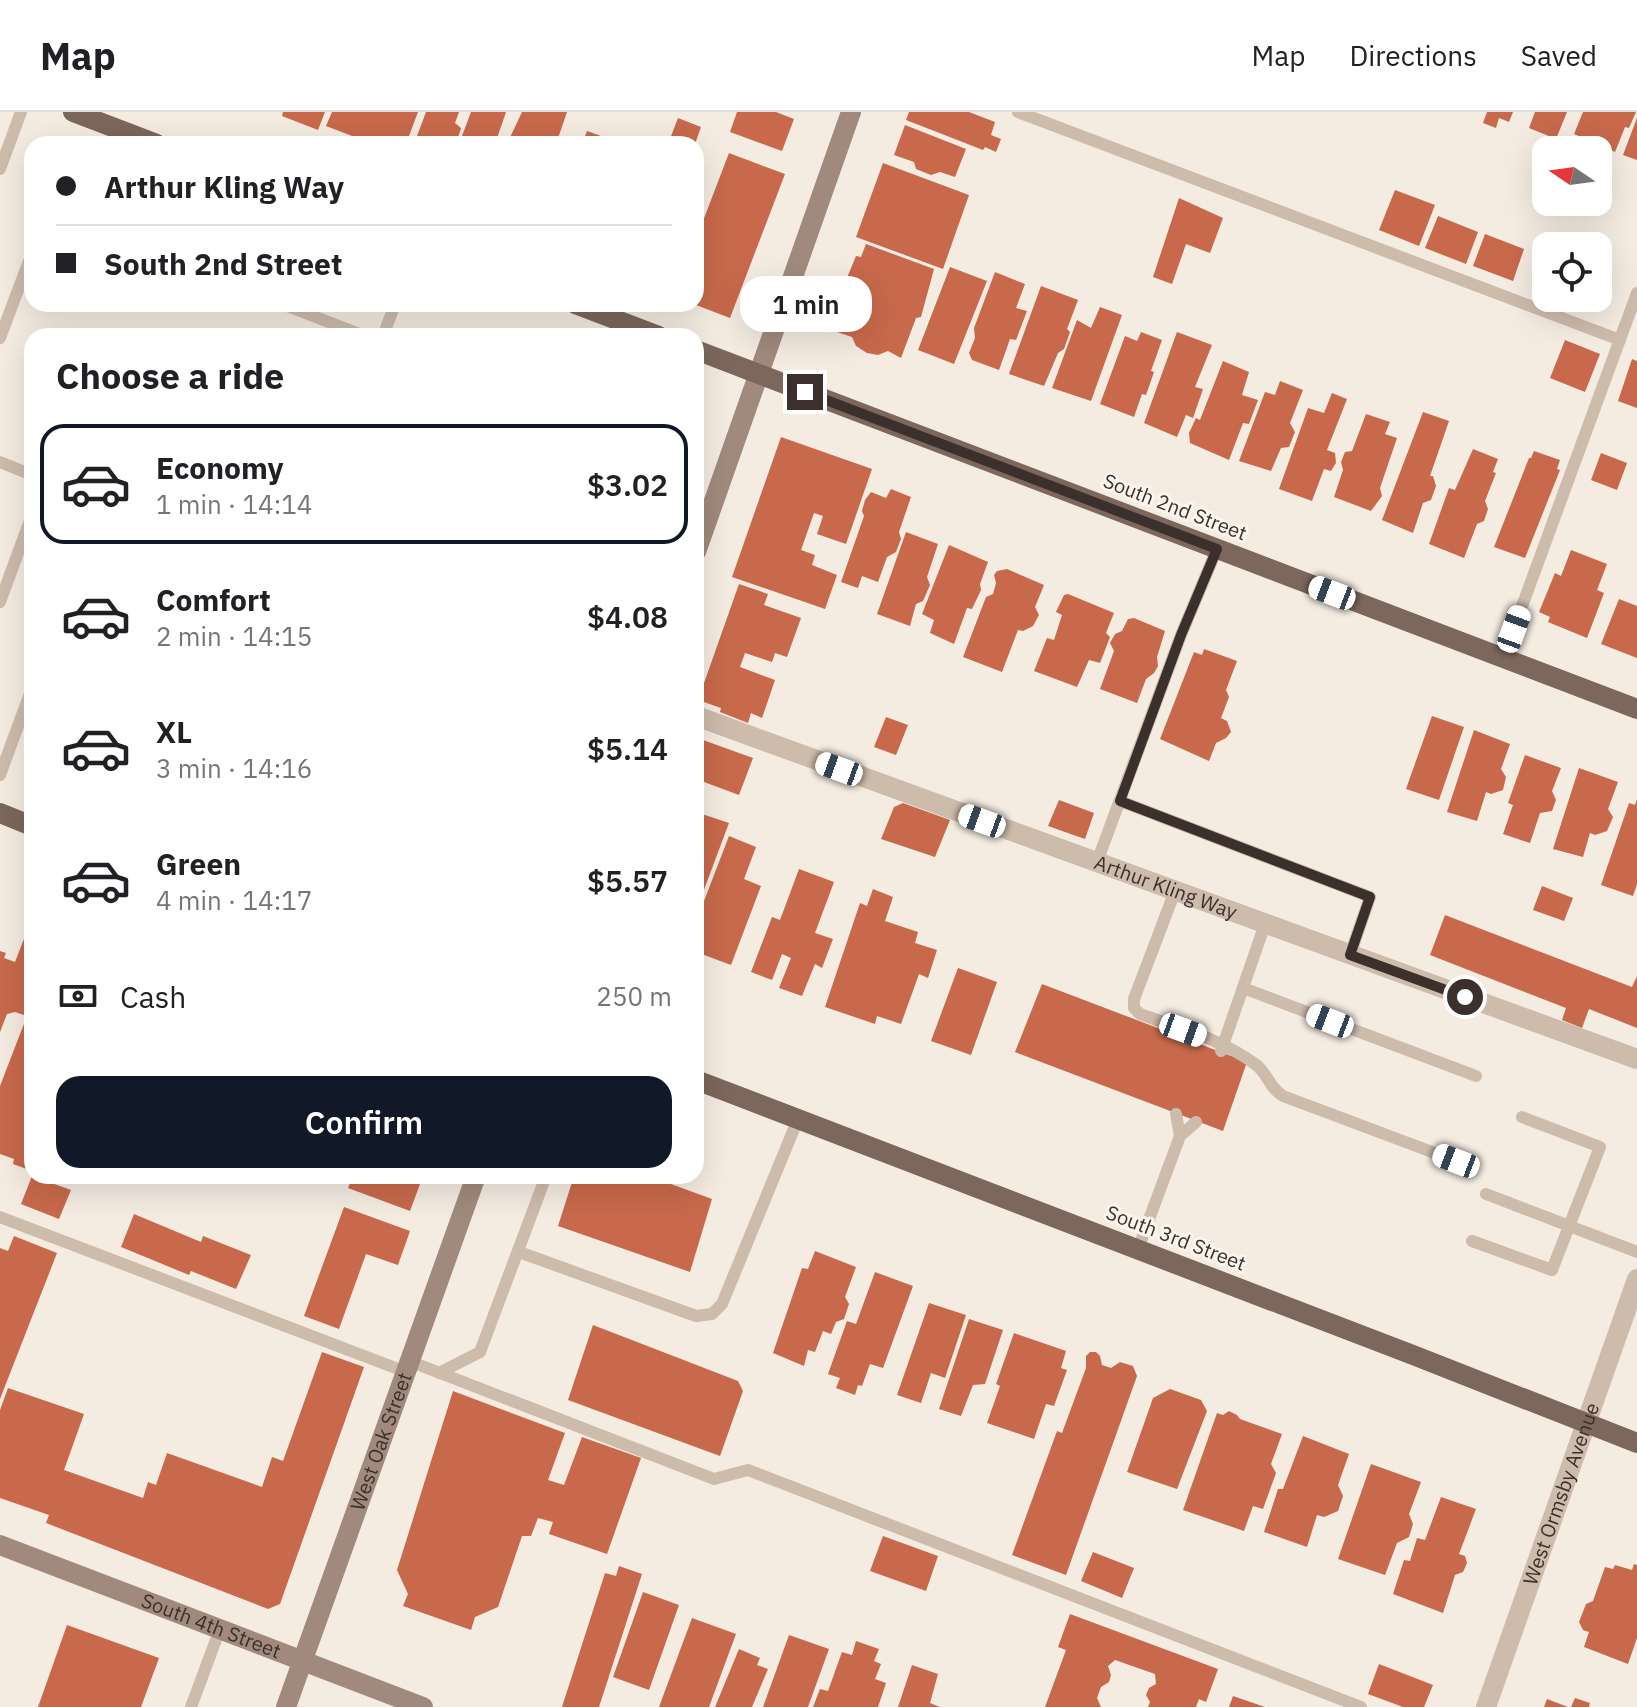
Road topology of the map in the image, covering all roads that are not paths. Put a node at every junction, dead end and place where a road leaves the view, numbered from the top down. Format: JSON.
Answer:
{"nodes":[{"id":1,"x":21,"y":112,"type":"edge"},
{"id":2,"x":73,"y":112,"type":"edge"},
{"id":3,"x":851,"y":112,"type":"edge"},
{"id":4,"x":1018,"y":112,"type":"edge"},
{"id":5,"x":136,"y":136,"type":"edge"},
{"id":6,"x":0,"y":169,"type":"edge"},
{"id":7,"x":24,"y":274,"type":"edge"},
{"id":8,"x":1637,"y":293,"type":"edge"},
{"id":9,"x":303,"y":312,"type":"edge"},
{"id":10,"x":596,"y":312,"type":"edge"},
{"id":11,"x":344,"y":328,"type":"edge"},
{"id":12,"x":638,"y":328,"type":"edge"},
{"id":13,"x":0,"y":338,"type":"edge"},
{"id":14,"x":1620,"y":340,"type":"junction"},
{"id":15,"x":704,"y":353,"type":"edge"},
{"id":16,"x":758,"y":374,"type":"junction"},
{"id":17,"x":0,"y":462,"type":"edge"},
{"id":18,"x":24,"y":472,"type":"edge"},
{"id":19,"x":704,"y":529,"type":"edge"},
{"id":20,"x":24,"y":537,"type":"edge"},
{"id":21,"x":1217,"y":549,"type":"junction"},
{"id":22,"x":0,"y":602,"type":"edge"},
{"id":23,"x":1503,"y":658,"type":"junction"},
{"id":24,"x":1637,"y":709,"type":"edge"},
{"id":25,"x":24,"y":710,"type":"edge"},
{"id":26,"x":704,"y":719,"type":"edge"},
{"id":27,"x":0,"y":775,"type":"edge"},
{"id":28,"x":1120,"y":801,"type":"junction"},
{"id":29,"x":0,"y":813,"type":"edge"},
{"id":30,"x":24,"y":823,"type":"edge"},
{"id":31,"x":1097,"y":862,"type":"junction"},
{"id":32,"x":1175,"y":891,"type":"junction"},
{"id":33,"x":1265,"y":924,"type":"junction"},
{"id":34,"x":1350,"y":955,"type":"junction"},
{"id":35,"x":1243,"y":988,"type":"junction"},
{"id":36,"x":1222,"y":1048,"type":"junction"},
{"id":37,"x":1637,"y":1059,"type":"edge"},
{"id":38,"x":1476,"y":1076,"type":"dead end"},
{"id":39,"x":704,"y":1083,"type":"edge"},
{"id":40,"x":1176,"y":1114,"type":"dead end"},
{"id":41,"x":1522,"y":1117,"type":"dead end"},
{"id":42,"x":798,"y":1119,"type":"junction"},
{"id":43,"x":1196,"y":1122,"type":"dead end"},
{"id":44,"x":1180,"y":1136,"type":"junction"},
{"id":45,"x":1456,"y":1161,"type":"dead end"},
{"id":46,"x":473,"y":1184,"type":"edge"},
{"id":47,"x":543,"y":1184,"type":"edge"},
{"id":48,"x":1486,"y":1194,"type":"dead end"},
{"id":49,"x":0,"y":1217,"type":"edge"},
{"id":50,"x":1570,"y":1227,"type":"junction"},
{"id":51,"x":1472,"y":1241,"type":"dead end"},
{"id":52,"x":1138,"y":1249,"type":"junction"},
{"id":53,"x":519,"y":1252,"type":"junction"},
{"id":54,"x":1637,"y":1252,"type":"edge"},
{"id":55,"x":1637,"y":1279,"type":"edge"},
{"id":56,"x":408,"y":1367,"type":"junction"},
{"id":57,"x":439,"y":1373,"type":"junction"},
{"id":58,"x":1587,"y":1423,"type":"junction"},
{"id":59,"x":1637,"y":1443,"type":"edge"},
{"id":60,"x":0,"y":1545,"type":"edge"},
{"id":61,"x":220,"y":1629,"type":"junction"},
{"id":62,"x":302,"y":1661,"type":"junction"},
{"id":63,"x":191,"y":1707,"type":"edge"},
{"id":64,"x":286,"y":1707,"type":"edge"},
{"id":65,"x":423,"y":1707,"type":"edge"},
{"id":66,"x":1361,"y":1707,"type":"edge"},
{"id":67,"x":1486,"y":1707,"type":"edge"}],
"edges":[{"from":1,"to":6,"type":"lane"},
{"from":2,"to":5,"type":"main road"},
{"from":3,"to":16,"type":"main road"},
{"from":4,"to":14,"type":"lane"},
{"from":7,"to":13,"type":"lane"},
{"from":8,"to":14,"type":"lane"},
{"from":9,"to":11,"type":"lane"},
{"from":10,"to":12,"type":"main road"},
{"from":14,"to":23,"type":"lane"},
{"from":15,"to":16,"type":"main road","name":"South 2nd Street"},
{"from":16,"to":19,"type":"main road"},
{"from":16,"to":21,"type":"main road","name":"South 2nd Street"},
{"from":17,"to":18,"type":"lane"},
{"from":20,"to":22,"type":"lane"},
{"from":21,"to":23,"type":"main road","name":"South 2nd Street"},
{"from":21,"to":28,"type":"lane"},
{"from":23,"to":24,"type":"main road","name":"South 2nd Street"},
{"from":25,"to":27,"type":"lane"},
{"from":26,"to":31,"type":"street","name":"Arthur Kling Way"},
{"from":28,"to":31,"type":"lane"},
{"from":28,"to":34,"type":"lane"},
{"from":29,"to":30,"type":"main road"},
{"from":31,"to":32,"type":"street","name":"Arthur Kling Way"},
{"from":32,"to":33,"type":"street","name":"Arthur Kling Way"},
{"from":32,"to":36,"type":"lane"},
{"from":33,"to":34,"type":"street","name":"Arthur Kling Way"},
{"from":33,"to":35,"type":"lane"},
{"from":34,"to":37,"type":"street","name":"Arthur Kling Way"},
{"from":35,"to":36,"type":"lane"},
{"from":35,"to":38,"type":"lane"},
{"from":36,"to":45,"type":"lane"},
{"from":39,"to":42,"type":"main road","name":"South 3rd Street"},
{"from":40,"to":44,"type":"lane"},
{"from":41,"to":50,"type":"lane"},
{"from":42,"to":52,"type":"main road","name":"South 3rd Street"},
{"from":42,"to":53,"type":"lane"},
{"from":43,"to":44,"type":"lane"},
{"from":44,"to":52,"type":"lane"},
{"from":46,"to":56,"type":"main road","name":"West Oak Street"},
{"from":47,"to":53,"type":"lane"},
{"from":48,"to":50,"type":"lane"},
{"from":49,"to":56,"type":"lane"},
{"from":50,"to":51,"type":"lane"},
{"from":50,"to":54,"type":"lane"},
{"from":52,"to":58,"type":"main road","name":"South 3rd Street"},
{"from":53,"to":57,"type":"lane"},
{"from":55,"to":58,"type":"street","name":"West Ormsby Avenue"},
{"from":56,"to":57,"type":"lane"},
{"from":56,"to":62,"type":"main road","name":"West Oak Street"},
{"from":57,"to":66,"type":"lane"},
{"from":58,"to":59,"type":"main road","name":"South 3rd Street"},
{"from":58,"to":67,"type":"street","name":"West Ormsby Avenue"},
{"from":60,"to":61,"type":"main road","name":"South 4th Street"},
{"from":61,"to":62,"type":"main road","name":"South 4th Street"},
{"from":61,"to":63,"type":"lane"},
{"from":62,"to":64,"type":"main road","name":"West Oak Street"},
{"from":62,"to":65,"type":"main road","name":"South 4th Street"}]}
